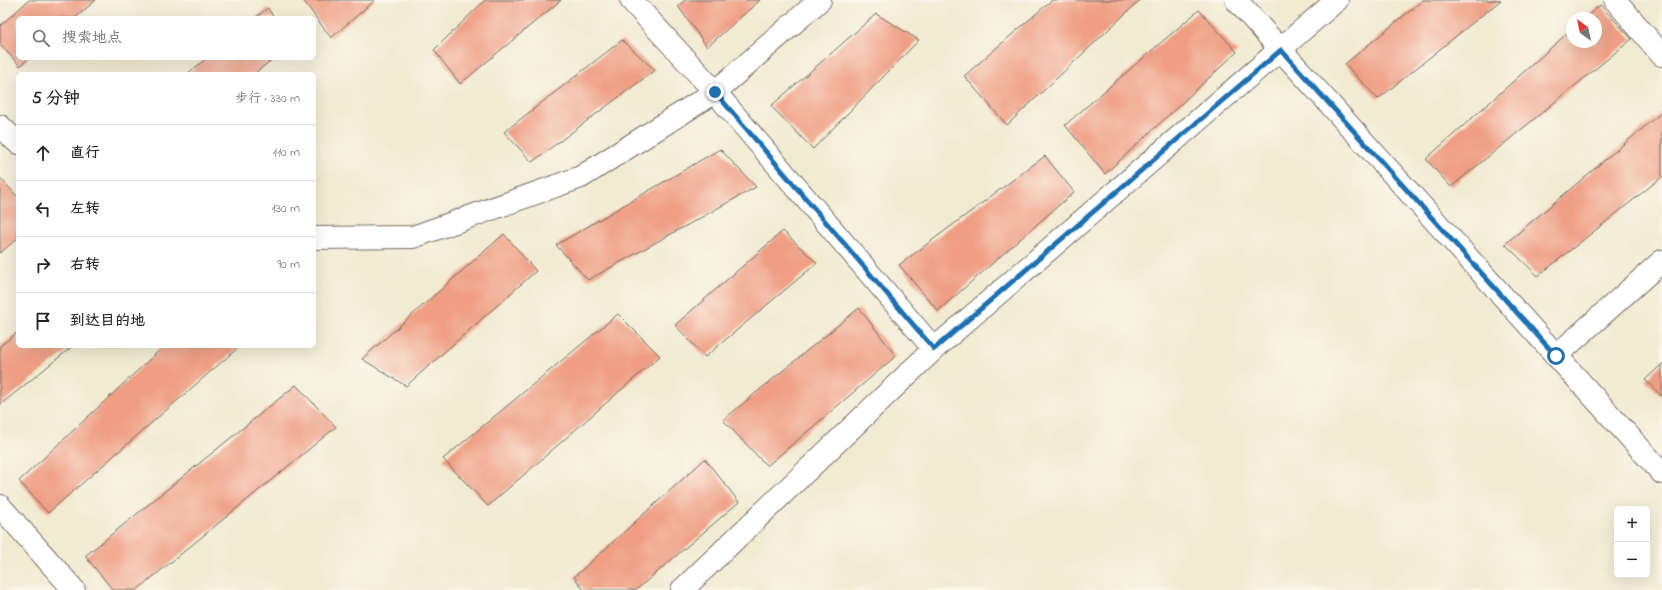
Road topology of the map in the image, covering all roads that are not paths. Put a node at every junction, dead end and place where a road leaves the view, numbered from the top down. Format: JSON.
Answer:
{"nodes":[{"id":1,"x":631,"y":0,"type":"edge"},
{"id":2,"x":820,"y":0,"type":"edge"},
{"id":3,"x":1236,"y":0,"type":"edge"},
{"id":4,"x":1337,"y":0,"type":"edge"},
{"id":5,"x":1615,"y":0,"type":"edge"},
{"id":6,"x":1281,"y":50,"type":"junction"},
{"id":7,"x":1662,"y":55,"type":"edge"},
{"id":8,"x":715,"y":92,"type":"junction"},
{"id":9,"x":0,"y":126,"type":"edge"},
{"id":10,"x":16,"y":141,"type":"edge"},
{"id":11,"x":316,"y":238,"type":"edge"},
{"id":12,"x":1662,"y":261,"type":"edge"},
{"id":13,"x":934,"y":349,"type":"junction"},
{"id":14,"x":1556,"y":356,"type":"junction"},
{"id":15,"x":1662,"y":473,"type":"edge"},
{"id":16,"x":0,"y":506,"type":"edge"},
{"id":17,"x":74,"y":590,"type":"edge"},
{"id":18,"x":682,"y":590,"type":"edge"}],
"edges":[{"from":1,"to":8,"type":"street"},
{"from":2,"to":8,"type":"street"},
{"from":3,"to":6,"type":"street"},
{"from":4,"to":6,"type":"street"},
{"from":5,"to":7,"type":"street"},
{"from":6,"to":13,"type":"street"},
{"from":6,"to":14,"type":"street"},
{"from":8,"to":11,"type":"street"},
{"from":8,"to":13,"type":"street"},
{"from":9,"to":10,"type":"street"},
{"from":12,"to":14,"type":"street"},
{"from":13,"to":18,"type":"street"},
{"from":14,"to":15,"type":"street"},
{"from":16,"to":17,"type":"street"}]}
